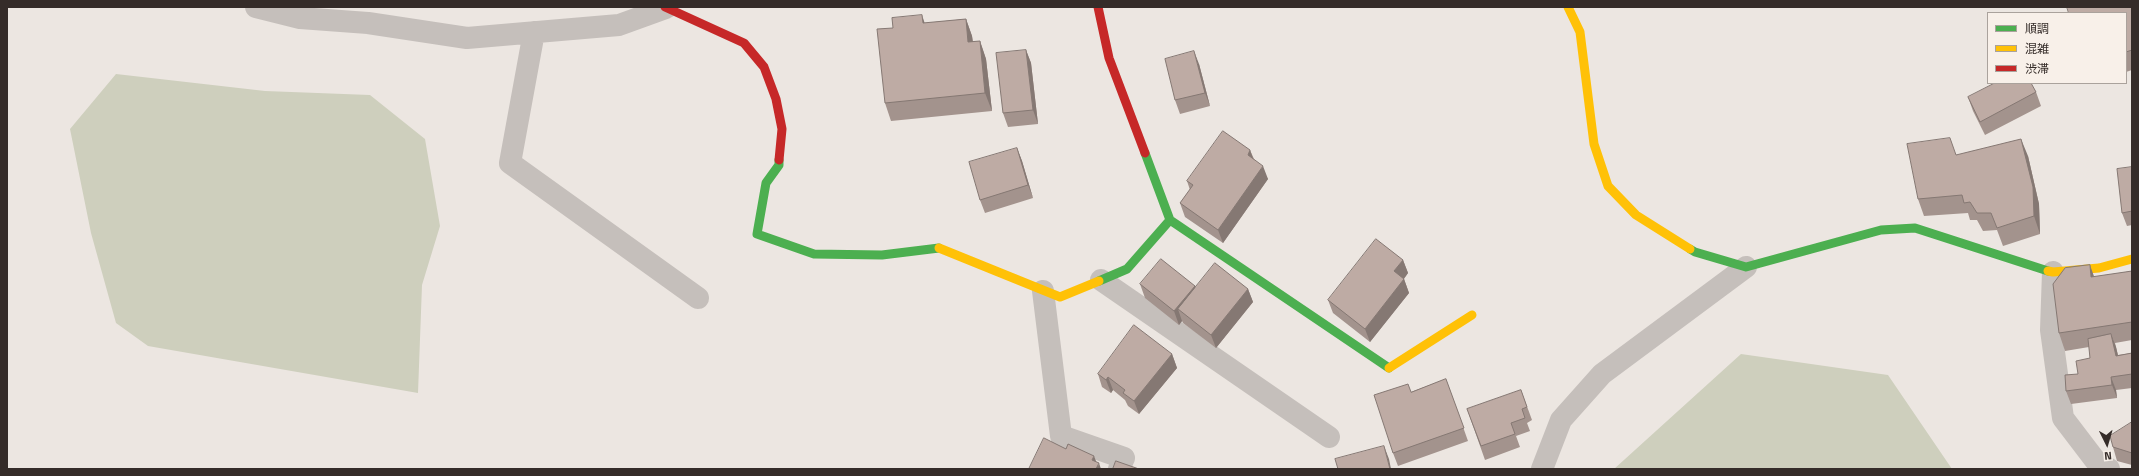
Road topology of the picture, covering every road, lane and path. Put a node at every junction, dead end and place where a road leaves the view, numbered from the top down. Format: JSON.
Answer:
{"nodes":[{"id":1,"x":256,"y":7,"type":"edge"},
{"id":2,"x":666,"y":7,"type":"edge"},
{"id":3,"x":1098,"y":7,"type":"edge"},
{"id":4,"x":1568,"y":7,"type":"edge"},
{"id":5,"x":534,"y":32,"type":"junction"},
{"id":6,"x":1170,"y":220,"type":"junction"},
{"id":7,"x":2132,"y":259,"type":"edge"},
{"id":8,"x":1746,"y":267,"type":"junction"},
{"id":9,"x":2053,"y":272,"type":"junction"},
{"id":10,"x":1101,"y":280,"type":"junction"},
{"id":11,"x":1043,"y":291,"type":"junction"},
{"id":12,"x":698,"y":298,"type":"dead end"},
{"id":13,"x":1472,"y":314,"type":"dead end"},
{"id":14,"x":1329,"y":437,"type":"dead end"},
{"id":15,"x":1119,"y":469,"type":"edge"},
{"id":16,"x":1542,"y":469,"type":"edge"},
{"id":17,"x":2109,"y":469,"type":"edge"}],
"edges":[{"from":1,"to":5,"type":"street"},
{"from":2,"to":5,"type":"street"},
{"from":2,"to":11,"type":"street"},
{"from":3,"to":6,"type":"street"},
{"from":4,"to":8,"type":"street"},
{"from":5,"to":12,"type":"street"},
{"from":6,"to":10,"type":"street"},
{"from":6,"to":13,"type":"street"},
{"from":7,"to":9,"type":"street"},
{"from":8,"to":9,"type":"street"},
{"from":8,"to":16,"type":"street"},
{"from":9,"to":17,"type":"street"},
{"from":10,"to":11,"type":"street"},
{"from":10,"to":14,"type":"street"},
{"from":11,"to":15,"type":"street"}]}
